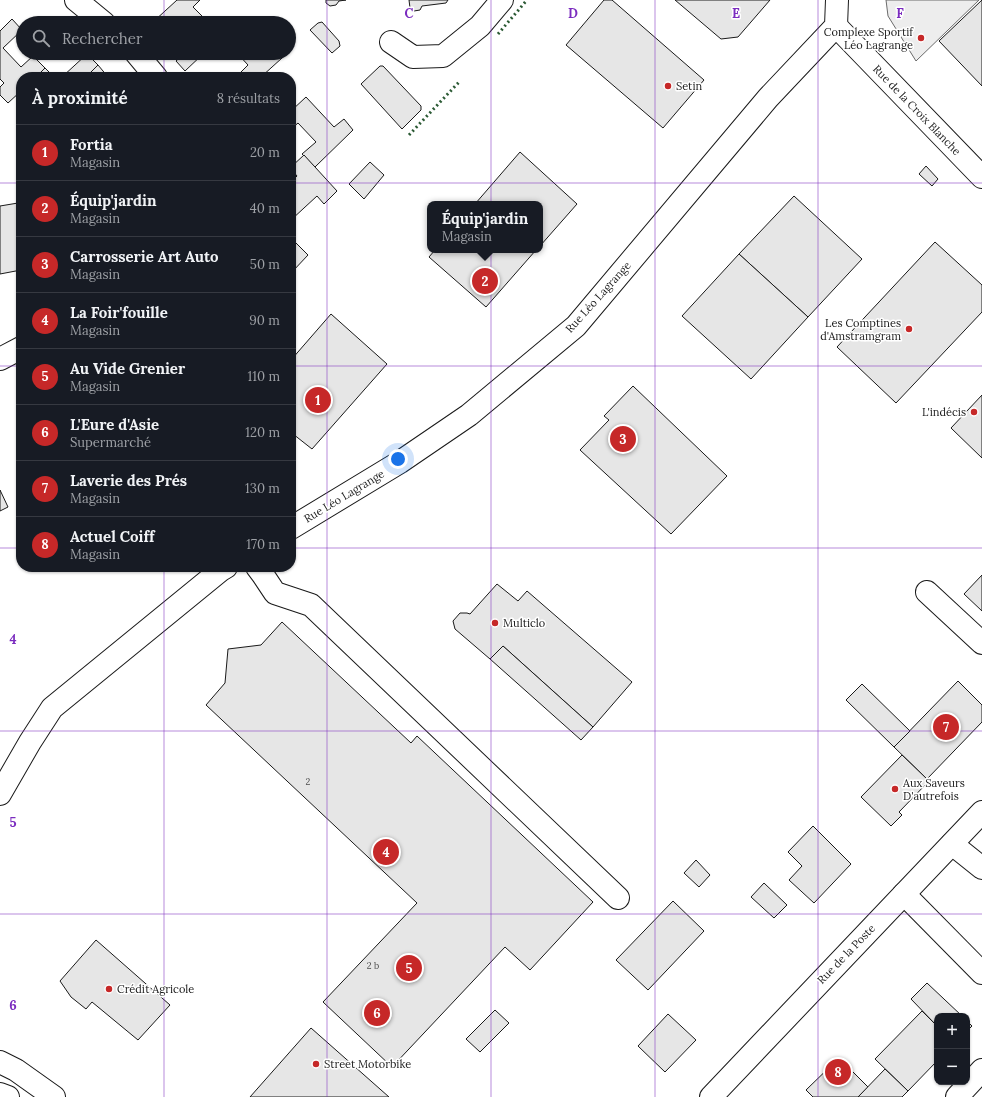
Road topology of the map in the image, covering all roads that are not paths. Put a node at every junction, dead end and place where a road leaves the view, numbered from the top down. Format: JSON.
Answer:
{"nodes":[{"id":1,"x":76,"y":0,"type":"edge"},
{"id":2,"x":502,"y":0,"type":"edge"},
{"id":3,"x":837,"y":0,"type":"edge"},
{"id":4,"x":95,"y":16,"type":"edge"},
{"id":5,"x":836,"y":26,"type":"junction"},
{"id":6,"x":391,"y":42,"type":"dead end"},
{"id":7,"x":142,"y":60,"type":"edge"},
{"id":8,"x":152,"y":72,"type":"edge"},
{"id":9,"x":982,"y":177,"type":"edge"},
{"id":10,"x":16,"y":351,"type":"edge"},
{"id":11,"x":0,"y":359,"type":"edge"},
{"id":12,"x":296,"y":525,"type":"edge"},
{"id":13,"x":219,"y":572,"type":"edge"},
{"id":14,"x":261,"y":572,"type":"edge"},
{"id":15,"x":927,"y":592,"type":"dead end"},
{"id":16,"x":982,"y":643,"type":"edge"},
{"id":17,"x":30,"y":742,"type":"junction"},
{"id":18,"x":0,"y":781,"type":"edge"},
{"id":19,"x":0,"y":794,"type":"edge"},
{"id":20,"x":982,"y":812,"type":"edge"},
{"id":21,"x":952,"y":844,"type":"junction"},
{"id":22,"x":982,"y":868,"type":"edge"},
{"id":23,"x":904,"y":894,"type":"junction"},
{"id":24,"x":618,"y":898,"type":"dead end"},
{"id":25,"x":982,"y":974,"type":"edge"},
{"id":26,"x":0,"y":1062,"type":"edge"},
{"id":27,"x":982,"y":1070,"type":"edge"},
{"id":28,"x":0,"y":1094,"type":"edge"},
{"id":29,"x":8,"y":1097,"type":"edge"},
{"id":30,"x":54,"y":1097,"type":"edge"},
{"id":31,"x":711,"y":1097,"type":"edge"},
{"id":32,"x":957,"y":1097,"type":"edge"}],
"edges":[{"from":1,"to":4,"type":"street"},
{"from":2,"to":6,"type":"street"},
{"from":3,"to":5,"type":"street"},
{"from":5,"to":9,"type":"street","name":"Rue de la Croix Blanche"},
{"from":5,"to":12,"type":"street","name":"Rue Léo Lagrange"},
{"from":7,"to":8,"type":"street"},
{"from":10,"to":11,"type":"street"},
{"from":13,"to":17,"type":"street"},
{"from":14,"to":24,"type":"street"},
{"from":15,"to":16,"type":"street"},
{"from":17,"to":18,"type":"street"},
{"from":17,"to":19,"type":"street"},
{"from":20,"to":21,"type":"street","name":"Rue de la Poste"},
{"from":21,"to":22,"type":"street"},
{"from":21,"to":23,"type":"street","name":"Rue de la Poste"},
{"from":23,"to":25,"type":"street"},
{"from":23,"to":31,"type":"street","name":"Rue de la Poste"},
{"from":26,"to":30,"type":"street"},
{"from":27,"to":32,"type":"street"},
{"from":28,"to":29,"type":"street"}]}
